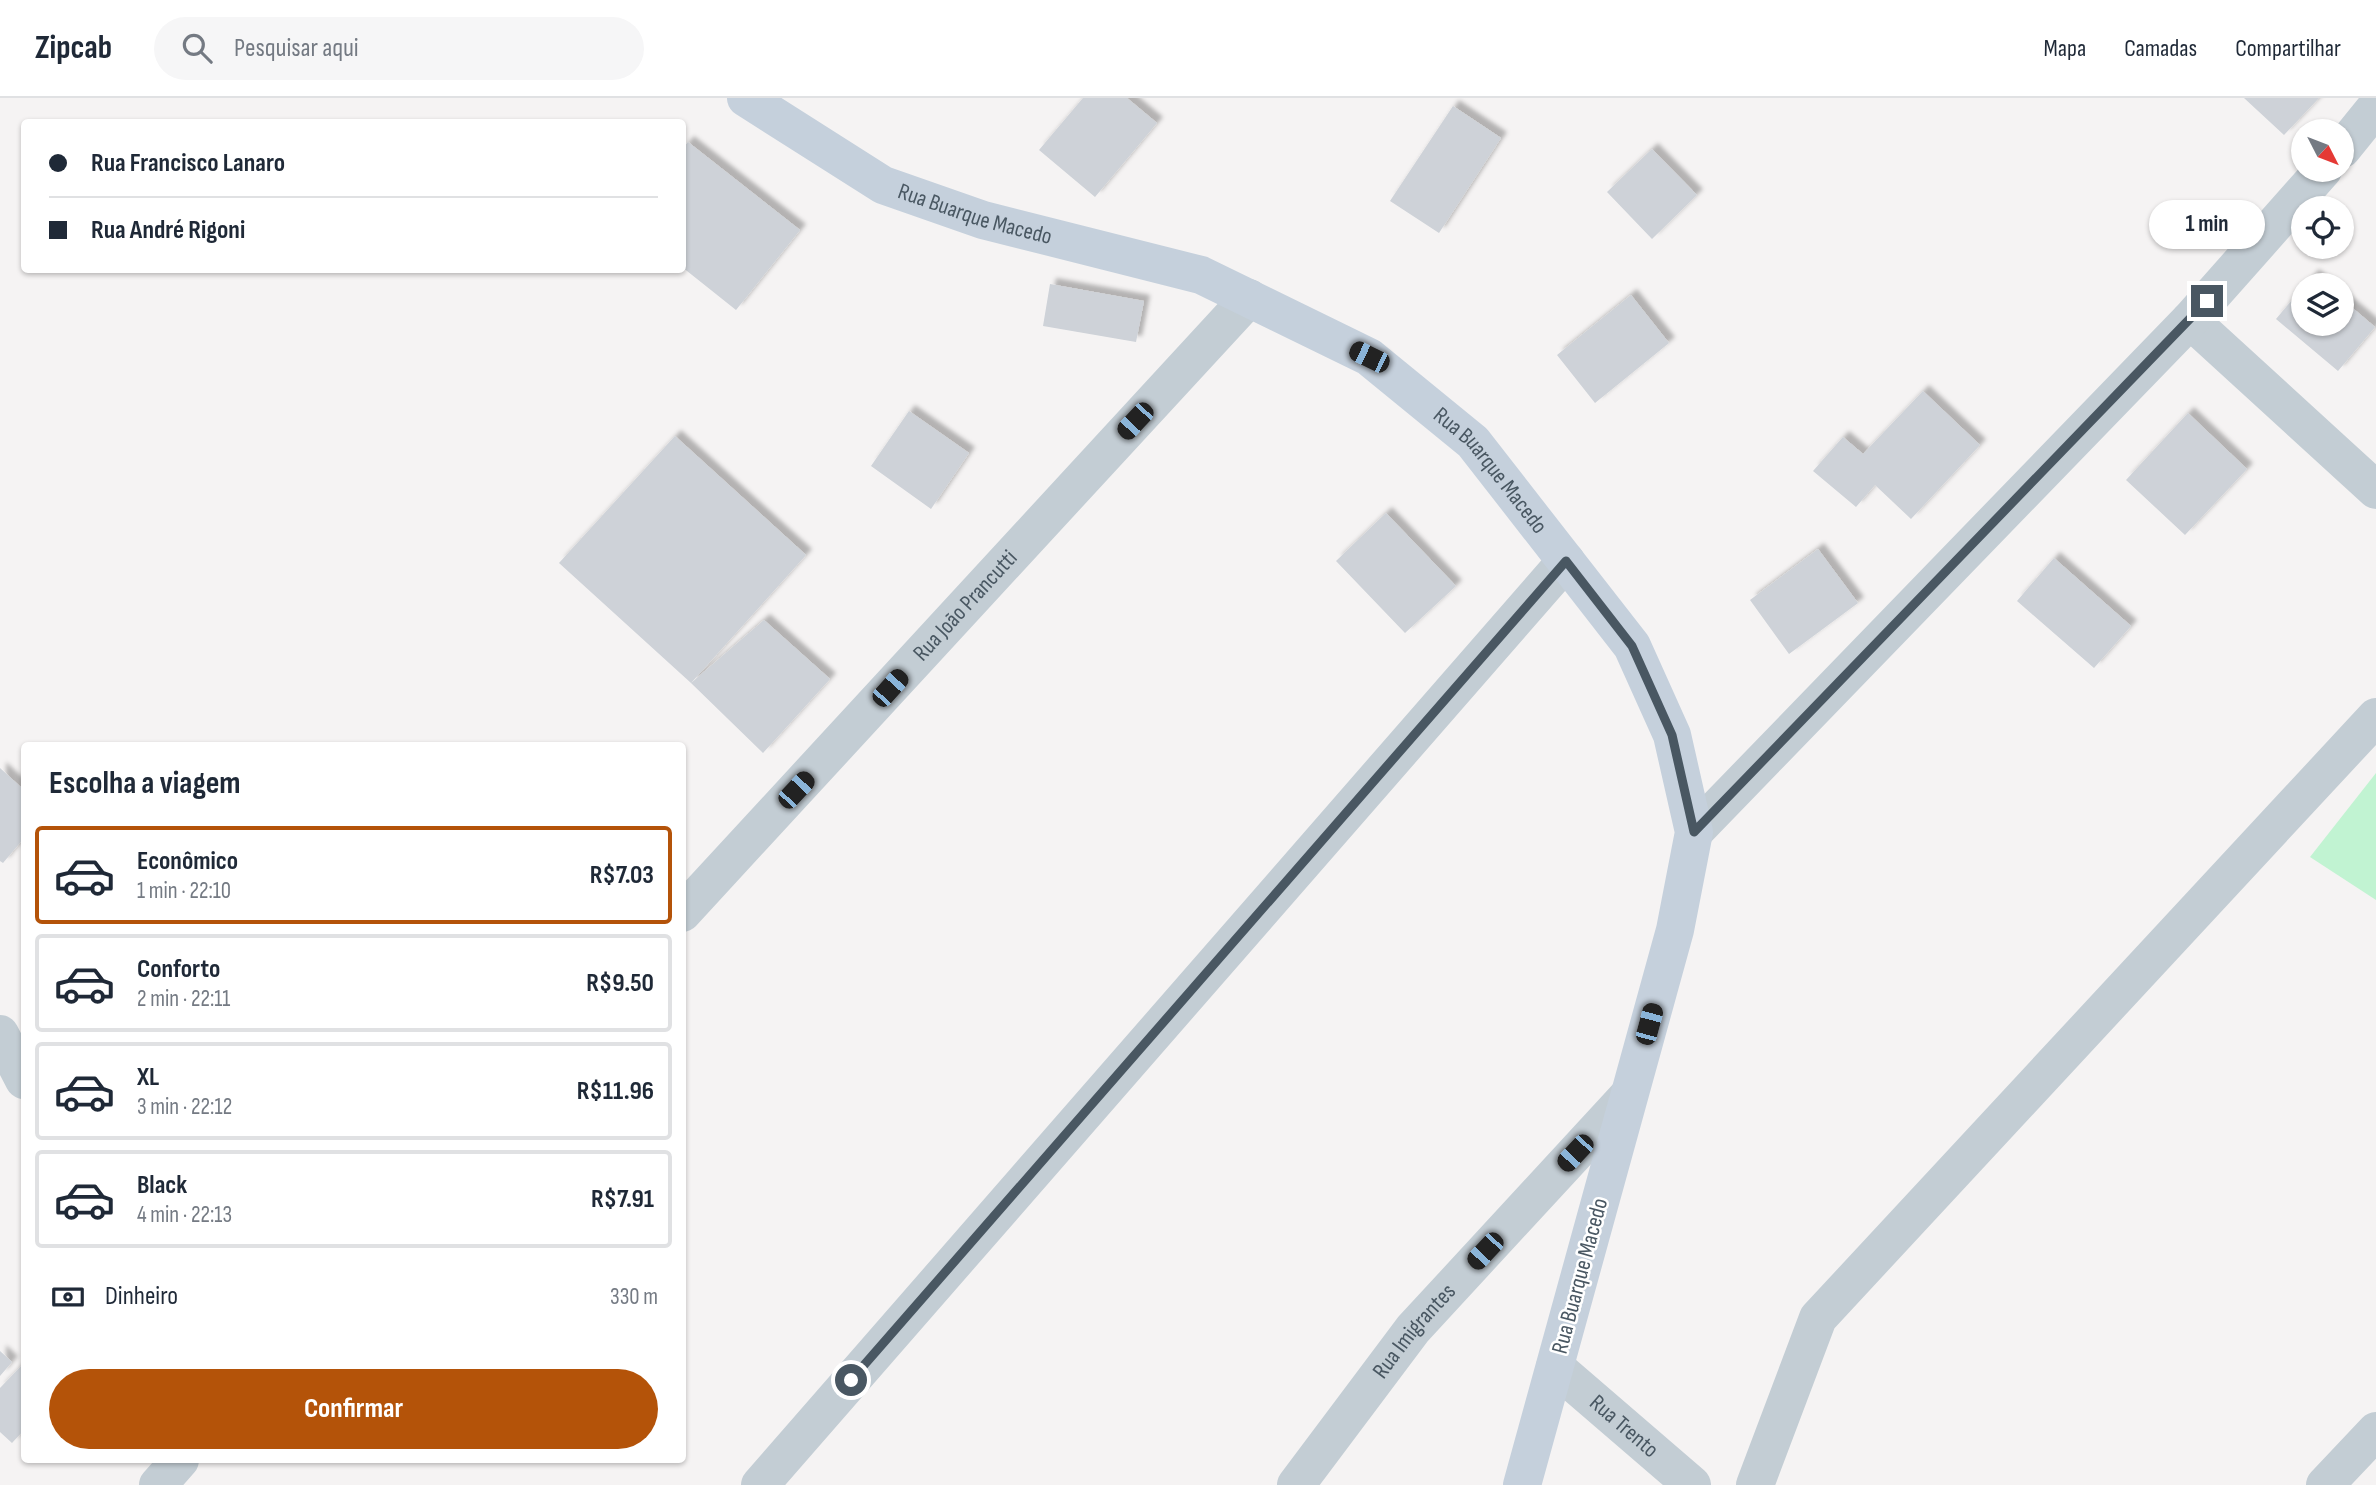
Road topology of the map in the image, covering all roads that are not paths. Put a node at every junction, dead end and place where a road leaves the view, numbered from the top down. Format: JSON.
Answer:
{"nodes":[{"id":1,"x":746,"y":98,"type":"edge"},
{"id":2,"x":2376,"y":107,"type":"edge"},
{"id":3,"x":2354,"y":134,"type":"edge"},
{"id":4,"x":2312,"y":182,"type":"edge"},
{"id":5,"x":1249,"y":298,"type":"junction"},
{"id":6,"x":2190,"y":320,"type":"junction"},
{"id":7,"x":2376,"y":490,"type":"edge"},
{"id":8,"x":1566,"y":561,"type":"junction"},
{"id":9,"x":2376,"y":717,"type":"edge"},
{"id":10,"x":1694,"y":832,"type":"junction"},
{"id":11,"x":686,"y":909,"type":"edge"},
{"id":12,"x":0,"y":1034,"type":"edge"},
{"id":13,"x":21,"y":1074,"type":"edge"},
{"id":14,"x":1629,"y":1095,"type":"junction"},
{"id":15,"x":1555,"y":1367,"type":"junction"},
{"id":16,"x":2376,"y":1431,"type":"edge"},
{"id":17,"x":177,"y":1463,"type":"edge"},
{"id":18,"x":158,"y":1485,"type":"edge"},
{"id":19,"x":760,"y":1485,"type":"edge"},
{"id":20,"x":1296,"y":1485,"type":"edge"},
{"id":21,"x":1522,"y":1485,"type":"edge"},
{"id":22,"x":1692,"y":1485,"type":"edge"},
{"id":23,"x":1755,"y":1485,"type":"edge"},
{"id":24,"x":2325,"y":1485,"type":"edge"}],
"edges":[{"from":1,"to":5,"type":"main road","name":"Rua Buarque Macedo"},
{"from":2,"to":3,"type":"street"},
{"from":4,"to":6,"type":"street"},
{"from":5,"to":8,"type":"main road","name":"Rua Buarque Macedo"},
{"from":5,"to":11,"type":"street","name":"Rua João Prancutti"},
{"from":6,"to":7,"type":"street"},
{"from":6,"to":10,"type":"street"},
{"from":8,"to":10,"type":"main road","name":"Rua Buarque Macedo"},
{"from":8,"to":19,"type":"street"},
{"from":9,"to":23,"type":"street"},
{"from":10,"to":14,"type":"main road","name":"Rua Buarque Macedo"},
{"from":12,"to":13,"type":"street"},
{"from":14,"to":15,"type":"main road","name":"Rua Buarque Macedo"},
{"from":14,"to":20,"type":"street","name":"Rua Imigrantes"},
{"from":15,"to":21,"type":"main road","name":"Rua Buarque Macedo"},
{"from":15,"to":22,"type":"street","name":"Rua Trento"},
{"from":16,"to":24,"type":"street"},
{"from":17,"to":18,"type":"street"}]}
